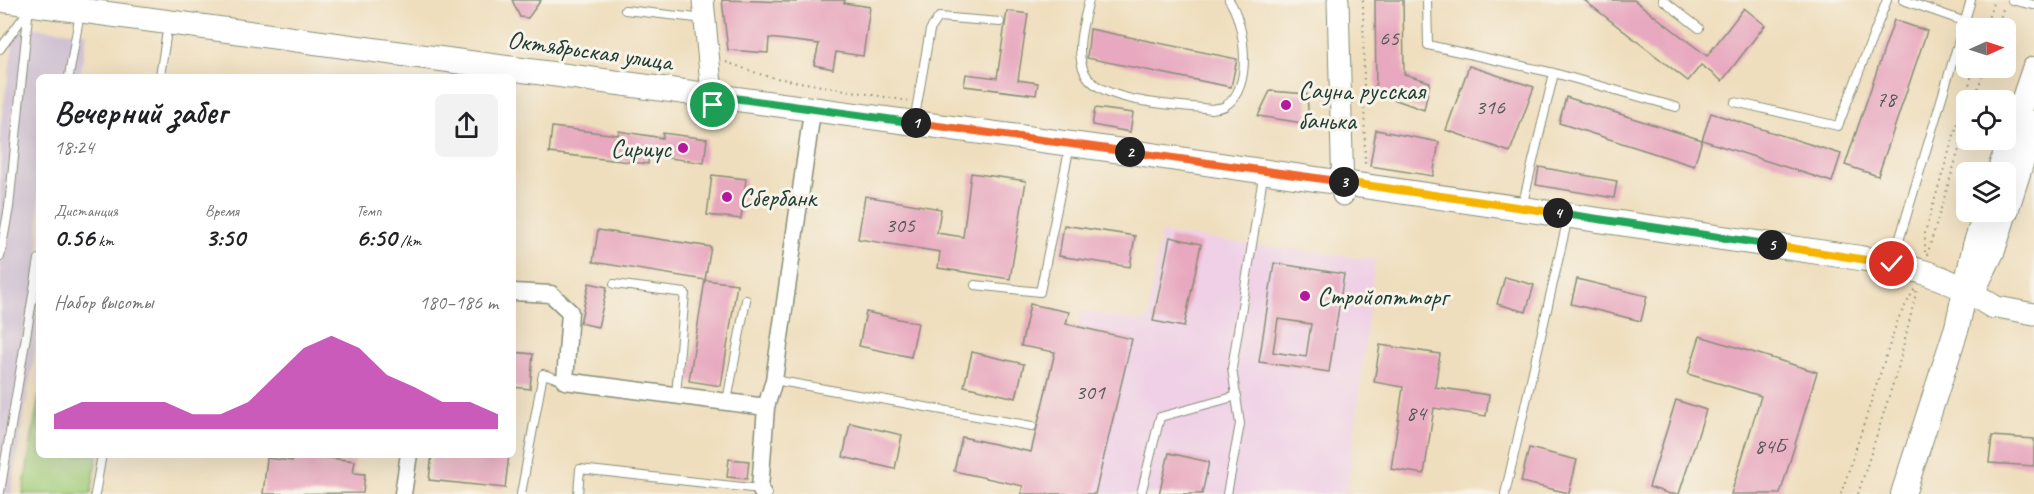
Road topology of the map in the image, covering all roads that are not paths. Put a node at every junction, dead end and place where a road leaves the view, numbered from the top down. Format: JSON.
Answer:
{"nodes":[{"id":1,"x":4,"y":0,"type":"edge"},
{"id":2,"x":1089,"y":0,"type":"edge"},
{"id":3,"x":1229,"y":0,"type":"edge"},
{"id":4,"x":1338,"y":0,"type":"edge"},
{"id":5,"x":1427,"y":0,"type":"edge"},
{"id":6,"x":1663,"y":0,"type":"edge"},
{"id":7,"x":1887,"y":0,"type":"edge"},
{"id":8,"x":1904,"y":0,"type":"edge"},
{"id":9,"x":1971,"y":0,"type":"edge"},
{"id":10,"x":2012,"y":0,"type":"edge"},
{"id":11,"x":30,"y":5,"type":"edge"},
{"id":12,"x":2034,"y":5,"type":"edge"},
{"id":13,"x":0,"y":7,"type":"edge"},
{"id":14,"x":625,"y":10,"type":"dead end"},
{"id":15,"x":704,"y":10,"type":"edge"},
{"id":16,"x":79,"y":18,"type":"junction"},
{"id":17,"x":1964,"y":18,"type":"edge"},
{"id":18,"x":1956,"y":19,"type":"edge"},
{"id":19,"x":1000,"y":22,"type":"dead end"},
{"id":20,"x":1699,"y":28,"type":"dead end"},
{"id":21,"x":167,"y":31,"type":"junction"},
{"id":22,"x":1956,"y":45,"type":"edge"},
{"id":23,"x":0,"y":49,"type":"edge"},
{"id":24,"x":2034,"y":69,"type":"edge"},
{"id":25,"x":1554,"y":72,"type":"junction"},
{"id":26,"x":69,"y":74,"type":"edge"},
{"id":27,"x":160,"y":74,"type":"edge"},
{"id":28,"x":479,"y":74,"type":"edge"},
{"id":29,"x":516,"y":79,"type":"edge"},
{"id":30,"x":713,"y":100,"type":"junction"},
{"id":31,"x":1735,"y":102,"type":"dead end"},
{"id":32,"x":1676,"y":107,"type":"dead end"},
{"id":33,"x":811,"y":119,"type":"junction"},
{"id":34,"x":914,"y":122,"type":"junction"},
{"id":35,"x":2034,"y":123,"type":"edge"},
{"id":36,"x":1068,"y":155,"type":"junction"},
{"id":37,"x":2002,"y":162,"type":"edge"},
{"id":38,"x":2016,"y":178,"type":"edge"},
{"id":39,"x":1262,"y":183,"type":"junction"},
{"id":40,"x":1343,"y":189,"type":"junction"},
{"id":41,"x":1522,"y":208,"type":"junction"},
{"id":42,"x":1984,"y":222,"type":"edge"},
{"id":43,"x":2002,"y":222,"type":"edge"},
{"id":44,"x":1566,"y":226,"type":"junction"},
{"id":45,"x":1,"y":242,"type":"edge"},
{"id":46,"x":0,"y":257,"type":"edge"},
{"id":47,"x":1892,"y":264,"type":"junction"},
{"id":48,"x":36,"y":277,"type":"edge"},
{"id":49,"x":614,"y":284,"type":"dead end"},
{"id":50,"x":975,"y":285,"type":"dead end"},
{"id":51,"x":516,"y":292,"type":"edge"},
{"id":52,"x":1973,"y":296,"type":"junction"},
{"id":53,"x":746,"y":300,"type":"dead end"},
{"id":54,"x":2034,"y":314,"type":"edge"},
{"id":55,"x":774,"y":380,"type":"junction"},
{"id":56,"x":566,"y":381,"type":"junction"},
{"id":57,"x":676,"y":395,"type":"junction"},
{"id":58,"x":1237,"y":396,"type":"junction"},
{"id":59,"x":727,"y":401,"type":"junction"},
{"id":60,"x":766,"y":407,"type":"junction"},
{"id":61,"x":1032,"y":426,"type":"dead end"},
{"id":62,"x":101,"y":458,"type":"edge"},
{"id":63,"x":408,"y":458,"type":"edge"},
{"id":64,"x":761,"y":491,"type":"edge"},
{"id":65,"x":0,"y":492,"type":"edge"},
{"id":66,"x":95,"y":494,"type":"edge"},
{"id":67,"x":403,"y":494,"type":"edge"},
{"id":68,"x":521,"y":494,"type":"edge"},
{"id":69,"x":578,"y":494,"type":"edge"},
{"id":70,"x":1141,"y":494,"type":"edge"},
{"id":71,"x":1227,"y":494,"type":"edge"},
{"id":72,"x":1505,"y":494,"type":"edge"},
{"id":73,"x":1903,"y":494,"type":"edge"}],
"edges":[{"from":1,"to":11,"type":"main road","name":"Октябрьская улица"},
{"from":2,"to":3,"type":"lane"},
{"from":4,"to":40,"type":"street"},
{"from":5,"to":25,"type":"lane"},
{"from":6,"to":20,"type":"lane"},
{"from":7,"to":31,"type":"lane"},
{"from":8,"to":18,"type":"lane"},
{"from":9,"to":17,"type":"lane"},
{"from":10,"to":12,"type":"lane"},
{"from":11,"to":13,"type":"main road","name":"Октябрьская улица"},
{"from":11,"to":16,"type":"main road","name":"Октябрьская улица"},
{"from":11,"to":23,"type":"lane"},
{"from":11,"to":30,"type":"main road","name":"Октябрьская улица"},
{"from":11,"to":45,"type":"lane"},
{"from":14,"to":15,"type":"lane"},
{"from":15,"to":30,"type":"street"},
{"from":16,"to":21,"type":"main road","name":"Октябрьская улица"},
{"from":16,"to":26,"type":"lane"},
{"from":19,"to":34,"type":"lane"},
{"from":21,"to":27,"type":"lane"},
{"from":21,"to":28,"type":"main road","name":"Октябрьская улица"},
{"from":22,"to":47,"type":"lane"},
{"from":24,"to":37,"type":"main road"},
{"from":25,"to":32,"type":"lane"},
{"from":25,"to":41,"type":"lane"},
{"from":29,"to":30,"type":"main road","name":"Октябрьская улица"},
{"from":30,"to":33,"type":"main road","name":"Октябрьская улица"},
{"from":30,"to":34,"type":"main road","name":"Октябрьская улица"},
{"from":33,"to":36,"type":"main road","name":"Октябрьская улица"},
{"from":33,"to":55,"type":"street"},
{"from":34,"to":40,"type":"main road","name":"Октябрьская улица"},
{"from":35,"to":38,"type":"main road"},
{"from":36,"to":39,"type":"main road","name":"Октябрьская улица"},
{"from":36,"to":50,"type":"lane"},
{"from":39,"to":40,"type":"main road","name":"Октябрьская улица"},
{"from":39,"to":58,"type":"lane"},
{"from":40,"to":41,"type":"main road","name":"Октябрьская улица"},
{"from":40,"to":44,"type":"main road","name":"Октябрьская улица"},
{"from":41,"to":47,"type":"main road","name":"Октябрьская улица"},
{"from":42,"to":52,"type":"main road"},
{"from":43,"to":52,"type":"main road"},
{"from":44,"to":52,"type":"main road","name":"Октябрьская улица"},
{"from":44,"to":72,"type":"lane"},
{"from":45,"to":46,"type":"lane"},
{"from":47,"to":52,"type":"main road","name":"Октябрьская улица"},
{"from":48,"to":65,"type":"lane"},
{"from":49,"to":57,"type":"lane"},
{"from":51,"to":56,"type":"street"},
{"from":52,"to":54,"type":"street"},
{"from":52,"to":73,"type":"main road"},
{"from":53,"to":59,"type":"lane"},
{"from":55,"to":60,"type":"street"},
{"from":55,"to":61,"type":"lane"},
{"from":56,"to":57,"type":"street"},
{"from":56,"to":68,"type":"lane"},
{"from":57,"to":59,"type":"street"},
{"from":58,"to":70,"type":"lane"},
{"from":58,"to":71,"type":"lane"},
{"from":59,"to":60,"type":"street"},
{"from":60,"to":64,"type":"street"},
{"from":62,"to":66,"type":"lane"},
{"from":63,"to":67,"type":"street"},
{"from":64,"to":69,"type":"lane"}]}
